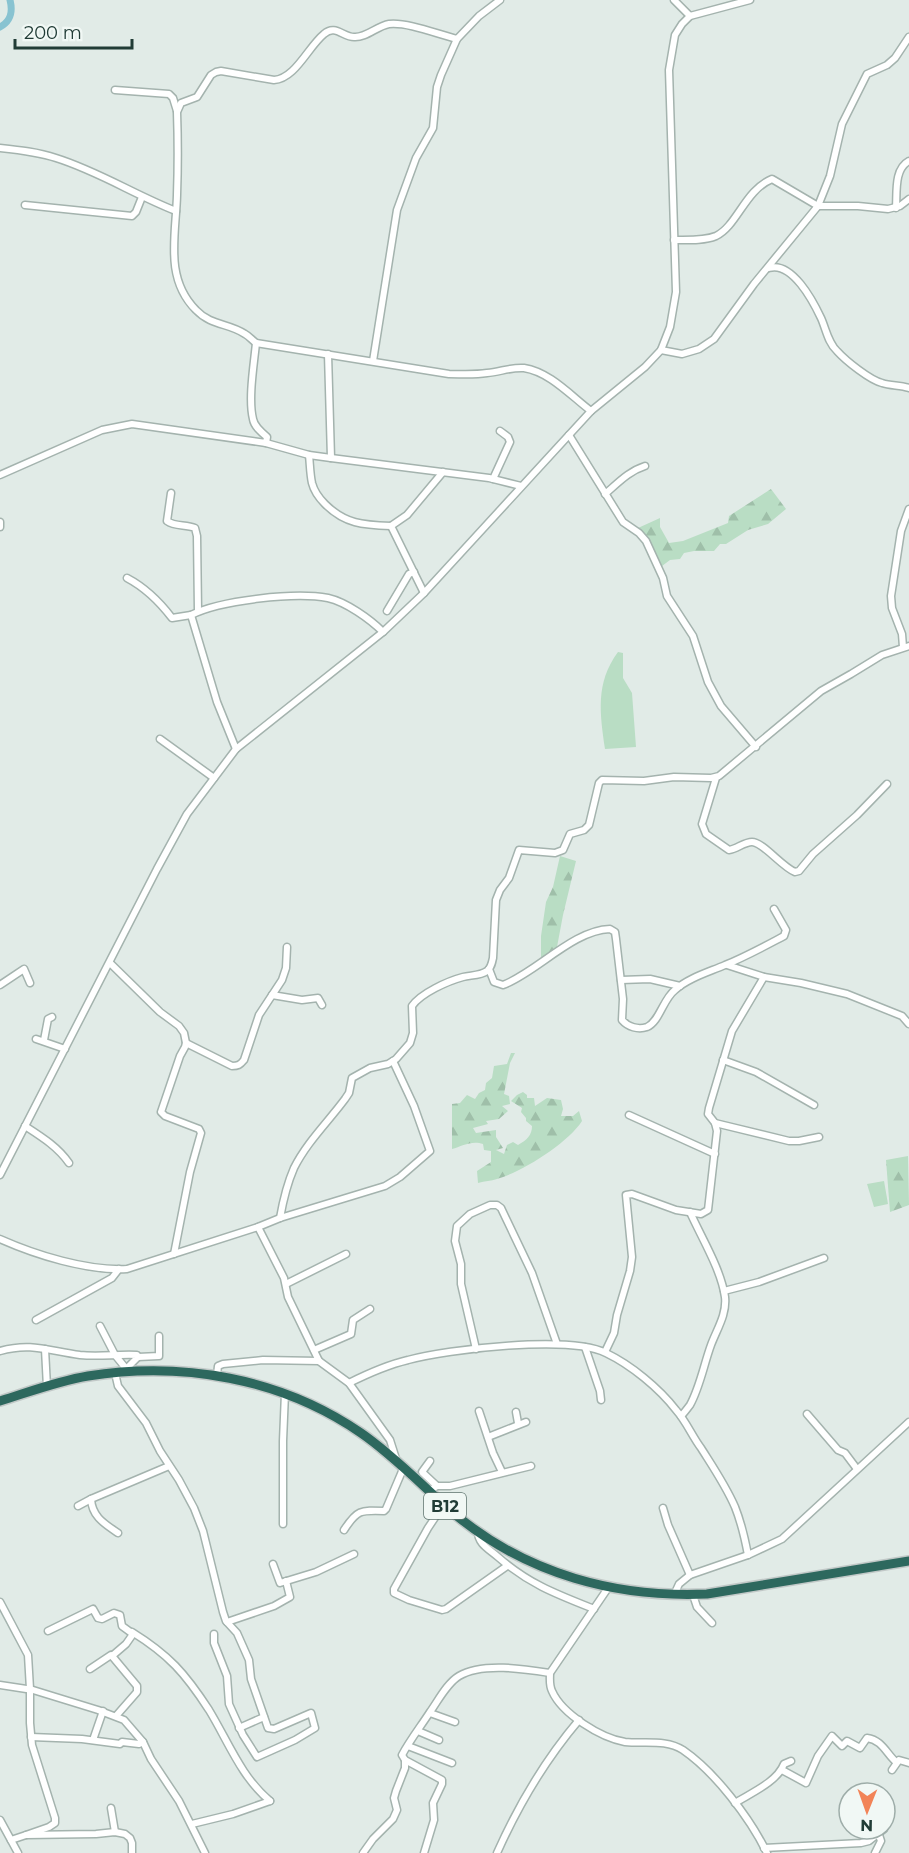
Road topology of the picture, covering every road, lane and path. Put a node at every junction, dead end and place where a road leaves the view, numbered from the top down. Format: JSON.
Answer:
{"nodes":[{"id":1,"x":500,"y":0,"type":"edge"},
{"id":2,"x":674,"y":0,"type":"edge"},
{"id":3,"x":750,"y":0,"type":"edge"},
{"id":4,"x":690,"y":16,"type":"junction"},
{"id":5,"x":909,"y":37,"type":"edge"},
{"id":6,"x":457,"y":39,"type":"junction"},
{"id":7,"x":115,"y":90,"type":"dead end"},
{"id":8,"x":177,"y":112,"type":"junction"},
{"id":9,"x":0,"y":148,"type":"edge"},
{"id":10,"x":909,"y":161,"type":"edge"},
{"id":11,"x":142,"y":197,"type":"junction"},
{"id":12,"x":909,"y":199,"type":"edge"},
{"id":13,"x":25,"y":205,"type":"dead end"},
{"id":14,"x":818,"y":206,"type":"junction"},
{"id":15,"x":896,"y":208,"type":"junction"},
{"id":16,"x":176,"y":211,"type":"junction"},
{"id":17,"x":674,"y":240,"type":"junction"},
{"id":18,"x":768,"y":268,"type":"junction"},
{"id":19,"x":256,"y":343,"type":"junction"},
{"id":20,"x":661,"y":350,"type":"junction"},
{"id":21,"x":328,"y":354,"type":"junction"},
{"id":22,"x":373,"y":361,"type":"junction"},
{"id":23,"x":909,"y":388,"type":"edge"},
{"id":24,"x":591,"y":411,"type":"junction"},
{"id":25,"x":500,"y":431,"type":"dead end"},
{"id":26,"x":569,"y":435,"type":"junction"},
{"id":27,"x":266,"y":443,"type":"junction"},
{"id":28,"x":309,"y":455,"type":"junction"},
{"id":29,"x":331,"y":458,"type":"junction"},
{"id":30,"x":645,"y":466,"type":"dead end"},
{"id":31,"x":443,"y":472,"type":"junction"},
{"id":32,"x":0,"y":476,"type":"edge"},
{"id":33,"x":493,"y":479,"type":"junction"},
{"id":34,"x":521,"y":486,"type":"junction"},
{"id":35,"x":171,"y":493,"type":"dead end"},
{"id":36,"x":605,"y":494,"type":"junction"},
{"id":37,"x":909,"y":509,"type":"edge"},
{"id":38,"x":0,"y":522,"type":"edge"},
{"id":39,"x":391,"y":526,"type":"junction"},
{"id":40,"x":0,"y":527,"type":"edge"},
{"id":41,"x":414,"y":572,"type":"junction"},
{"id":42,"x":127,"y":578,"type":"dead end"},
{"id":43,"x":424,"y":593,"type":"junction"},
{"id":44,"x":198,"y":611,"type":"junction"},
{"id":45,"x":387,"y":611,"type":"dead end"},
{"id":46,"x":190,"y":615,"type":"junction"},
{"id":47,"x":383,"y":632,"type":"junction"},
{"id":48,"x":906,"y":646,"type":"edge"},
{"id":49,"x":160,"y":739,"type":"dead end"},
{"id":50,"x":756,"y":747,"type":"junction"},
{"id":51,"x":236,"y":749,"type":"junction"},
{"id":52,"x":213,"y":777,"type":"junction"},
{"id":53,"x":716,"y":778,"type":"junction"},
{"id":54,"x":887,"y":784,"type":"dead end"},
{"id":55,"x":774,"y":909,"type":"dead end"},
{"id":56,"x":287,"y":947,"type":"dead end"},
{"id":57,"x":110,"y":963,"type":"junction"},
{"id":58,"x":727,"y":964,"type":"junction"},
{"id":59,"x":489,"y":969,"type":"junction"},
{"id":60,"x":764,"y":977,"type":"junction"},
{"id":61,"x":621,"y":980,"type":"junction"},
{"id":62,"x":30,"y":983,"type":"dead end"},
{"id":63,"x":0,"y":985,"type":"edge"},
{"id":64,"x":681,"y":986,"type":"junction"},
{"id":65,"x":272,"y":995,"type":"junction"},
{"id":66,"x":321,"y":1005,"type":"dead end"},
{"id":67,"x":52,"y":1017,"type":"dead end"},
{"id":68,"x":909,"y":1024,"type":"edge"},
{"id":69,"x":36,"y":1039,"type":"dead end"},
{"id":70,"x":44,"y":1041,"type":"junction"},
{"id":71,"x":186,"y":1043,"type":"junction"},
{"id":72,"x":65,"y":1049,"type":"junction"},
{"id":73,"x":723,"y":1060,"type":"junction"},
{"id":74,"x":393,"y":1061,"type":"junction"},
{"id":75,"x":814,"y":1105,"type":"dead end"},
{"id":76,"x":629,"y":1115,"type":"dead end"},
{"id":77,"x":715,"y":1123,"type":"junction"},
{"id":78,"x":26,"y":1126,"type":"junction"},
{"id":79,"x":819,"y":1137,"type":"dead end"},
{"id":80,"x":715,"y":1154,"type":"junction"},
{"id":81,"x":69,"y":1163,"type":"dead end"},
{"id":82,"x":0,"y":1175,"type":"edge"},
{"id":83,"x":690,"y":1212,"type":"junction"},
{"id":84,"x":280,"y":1218,"type":"junction"},
{"id":85,"x":258,"y":1227,"type":"junction"},
{"id":86,"x":0,"y":1239,"type":"edge"},
{"id":87,"x":174,"y":1254,"type":"junction"},
{"id":88,"x":346,"y":1254,"type":"dead end"},
{"id":89,"x":824,"y":1258,"type":"dead end"},
{"id":90,"x":119,"y":1269,"type":"junction"},
{"id":91,"x":286,"y":1284,"type":"junction"},
{"id":92,"x":724,"y":1291,"type":"junction"},
{"id":93,"x":370,"y":1310,"type":"dead end"},
{"id":94,"x":36,"y":1320,"type":"dead end"},
{"id":95,"x":100,"y":1326,"type":"dead end"},
{"id":96,"x":159,"y":1335,"type":"dead end"},
{"id":97,"x":557,"y":1344,"type":"junction"},
{"id":98,"x":585,"y":1347,"type":"junction"},
{"id":99,"x":45,"y":1348,"type":"junction"},
{"id":100,"x":476,"y":1348,"type":"junction"},
{"id":101,"x":314,"y":1350,"type":"junction"},
{"id":102,"x":0,"y":1351,"type":"edge"},
{"id":103,"x":605,"y":1352,"type":"junction"},
{"id":104,"x":116,"y":1355,"type":"junction"},
{"id":105,"x":138,"y":1357,"type":"junction"},
{"id":106,"x":319,"y":1361,"type":"junction"},
{"id":107,"x":129,"y":1372,"type":"junction"},
{"id":108,"x":115,"y":1373,"type":"junction"},
{"id":109,"x":217,"y":1375,"type":"junction"},
{"id":110,"x":349,"y":1383,"type":"junction"},
{"id":111,"x":47,"y":1387,"type":"junction"},
{"id":112,"x":285,"y":1393,"type":"junction"},
{"id":113,"x":601,"y":1400,"type":"dead end"},
{"id":114,"x":0,"y":1401,"type":"edge"},
{"id":115,"x":480,"y":1411,"type":"dead end"},
{"id":116,"x":516,"y":1412,"type":"dead end"},
{"id":117,"x":807,"y":1414,"type":"dead end"},
{"id":118,"x":681,"y":1416,"type":"junction"},
{"id":119,"x":526,"y":1422,"type":"dead end"},
{"id":120,"x":909,"y":1422,"type":"edge"},
{"id":121,"x":518,"y":1423,"type":"junction"},
{"id":122,"x":488,"y":1437,"type":"junction"},
{"id":123,"x":430,"y":1461,"type":"dead end"},
{"id":124,"x":170,"y":1466,"type":"junction"},
{"id":125,"x":400,"y":1466,"type":"junction"},
{"id":126,"x":531,"y":1466,"type":"dead end"},
{"id":127,"x":857,"y":1469,"type":"junction"},
{"id":128,"x":502,"y":1472,"type":"junction"},
{"id":129,"x":433,"y":1489,"type":"junction"},
{"id":130,"x":91,"y":1499,"type":"junction"},
{"id":131,"x":444,"y":1504,"type":"junction"},
{"id":132,"x":78,"y":1506,"type":"dead end"},
{"id":133,"x":663,"y":1508,"type":"dead end"},
{"id":134,"x":283,"y":1524,"type":"dead end"},
{"id":135,"x":344,"y":1530,"type":"dead end"},
{"id":136,"x":478,"y":1532,"type":"junction"},
{"id":137,"x":118,"y":1533,"type":"dead end"},
{"id":138,"x":354,"y":1554,"type":"dead end"},
{"id":139,"x":748,"y":1555,"type":"junction"},
{"id":140,"x":909,"y":1561,"type":"edge"},
{"id":141,"x":273,"y":1564,"type":"dead end"},
{"id":142,"x":507,"y":1566,"type":"junction"},
{"id":143,"x":690,"y":1575,"type":"junction"},
{"id":144,"x":286,"y":1581,"type":"junction"},
{"id":145,"x":608,"y":1588,"type":"junction"},
{"id":146,"x":674,"y":1595,"type":"junction"},
{"id":147,"x":693,"y":1595,"type":"junction"},
{"id":148,"x":0,"y":1602,"type":"edge"},
{"id":149,"x":594,"y":1609,"type":"junction"},
{"id":150,"x":227,"y":1622,"type":"junction"},
{"id":151,"x":712,"y":1623,"type":"dead end"},
{"id":152,"x":48,"y":1631,"type":"dead end"},
{"id":153,"x":132,"y":1632,"type":"junction"},
{"id":154,"x":214,"y":1634,"type":"dead end"},
{"id":155,"x":112,"y":1656,"type":"junction"},
{"id":156,"x":90,"y":1669,"type":"dead end"},
{"id":157,"x":550,"y":1673,"type":"junction"},
{"id":158,"x":0,"y":1685,"type":"edge"},
{"id":159,"x":30,"y":1689,"type":"junction"},
{"id":160,"x":103,"y":1712,"type":"junction"},
{"id":161,"x":430,"y":1713,"type":"junction"},
{"id":162,"x":116,"y":1716,"type":"junction"},
{"id":163,"x":264,"y":1717,"type":"junction"},
{"id":164,"x":579,"y":1720,"type":"junction"},
{"id":165,"x":455,"y":1722,"type":"dead end"},
{"id":166,"x":239,"y":1728,"type":"junction"},
{"id":167,"x":418,"y":1731,"type":"junction"},
{"id":168,"x":31,"y":1737,"type":"junction"},
{"id":169,"x":93,"y":1740,"type":"junction"},
{"id":170,"x":439,"y":1740,"type":"dead end"},
{"id":171,"x":143,"y":1742,"type":"junction"},
{"id":172,"x":408,"y":1746,"type":"junction"},
{"id":173,"x":405,"y":1760,"type":"junction"},
{"id":174,"x":791,"y":1761,"type":"dead end"},
{"id":175,"x":896,"y":1762,"type":"junction"},
{"id":176,"x":452,"y":1763,"type":"dead end"},
{"id":177,"x":909,"y":1763,"type":"edge"},
{"id":178,"x":782,"y":1770,"type":"junction"},
{"id":179,"x":892,"y":1770,"type":"dead end"},
{"id":180,"x":735,"y":1803,"type":"junction"},
{"id":181,"x":111,"y":1808,"type":"dead end"},
{"id":182,"x":0,"y":1820,"type":"edge"},
{"id":183,"x":192,"y":1824,"type":"junction"},
{"id":184,"x":115,"y":1832,"type":"junction"},
{"id":185,"x":26,"y":1834,"type":"junction"},
{"id":186,"x":11,"y":1840,"type":"junction"},
{"id":187,"x":866,"y":1841,"type":"edge"},
{"id":188,"x":765,"y":1850,"type":"edge"},
{"id":189,"x":18,"y":1853,"type":"edge"},
{"id":190,"x":132,"y":1853,"type":"edge"},
{"id":191,"x":205,"y":1853,"type":"edge"},
{"id":192,"x":363,"y":1853,"type":"edge"},
{"id":193,"x":424,"y":1853,"type":"edge"},
{"id":194,"x":497,"y":1853,"type":"edge"}],
"edges":[{"from":1,"to":6,"type":"street"},
{"from":2,"to":4,"type":"street"},
{"from":3,"to":4,"type":"street"},
{"from":4,"to":17,"type":"street"},
{"from":5,"to":14,"type":"street"},
{"from":6,"to":8,"type":"street"},
{"from":6,"to":22,"type":"street"},
{"from":7,"to":8,"type":"street"},
{"from":8,"to":16,"type":"street"},
{"from":9,"to":11,"type":"street"},
{"from":10,"to":15,"type":"street"},
{"from":11,"to":13,"type":"street"},
{"from":11,"to":16,"type":"street"},
{"from":12,"to":15,"type":"street"},
{"from":14,"to":15,"type":"street"},
{"from":14,"to":17,"type":"street"},
{"from":14,"to":18,"type":"street"},
{"from":16,"to":19,"type":"street"},
{"from":17,"to":20,"type":"street"},
{"from":18,"to":20,"type":"street"},
{"from":18,"to":23,"type":"street"},
{"from":19,"to":21,"type":"street"},
{"from":19,"to":27,"type":"street"},
{"from":20,"to":24,"type":"street"},
{"from":21,"to":22,"type":"street"},
{"from":21,"to":29,"type":"street"},
{"from":22,"to":24,"type":"street"},
{"from":24,"to":26,"type":"street"},
{"from":25,"to":33,"type":"street"},
{"from":26,"to":34,"type":"street"},
{"from":26,"to":36,"type":"street"},
{"from":27,"to":28,"type":"street"},
{"from":27,"to":32,"type":"street"},
{"from":28,"to":29,"type":"street"},
{"from":28,"to":39,"type":"street"},
{"from":29,"to":31,"type":"street"},
{"from":30,"to":36,"type":"street"},
{"from":31,"to":33,"type":"street"},
{"from":31,"to":39,"type":"street"},
{"from":33,"to":34,"type":"street"},
{"from":34,"to":43,"type":"street"},
{"from":35,"to":44,"type":"street"},
{"from":36,"to":50,"type":"street"},
{"from":37,"to":48,"type":"street"},
{"from":38,"to":40,"type":"street"},
{"from":39,"to":41,"type":"street"},
{"from":41,"to":43,"type":"street"},
{"from":41,"to":45,"type":"street"},
{"from":42,"to":46,"type":"street"},
{"from":43,"to":47,"type":"street"},
{"from":44,"to":46,"type":"street"},
{"from":44,"to":47,"type":"street"},
{"from":46,"to":51,"type":"street"},
{"from":47,"to":51,"type":"street"},
{"from":48,"to":50,"type":"street"},
{"from":49,"to":52,"type":"street"},
{"from":50,"to":53,"type":"street"},
{"from":51,"to":52,"type":"street"},
{"from":52,"to":57,"type":"street"},
{"from":53,"to":54,"type":"street"},
{"from":53,"to":59,"type":"street"},
{"from":55,"to":58,"type":"street"},
{"from":56,"to":65,"type":"street"},
{"from":57,"to":71,"type":"street"},
{"from":57,"to":72,"type":"street"},
{"from":58,"to":60,"type":"street"},
{"from":58,"to":64,"type":"street"},
{"from":59,"to":61,"type":"street"},
{"from":59,"to":74,"type":"street"},
{"from":60,"to":68,"type":"street"},
{"from":60,"to":73,"type":"street"},
{"from":61,"to":64,"type":"street"},
{"from":61,"to":64,"type":"street"},
{"from":62,"to":63,"type":"street"},
{"from":65,"to":66,"type":"street"},
{"from":65,"to":71,"type":"street"},
{"from":67,"to":70,"type":"street"},
{"from":69,"to":70,"type":"street"},
{"from":70,"to":72,"type":"street"},
{"from":71,"to":87,"type":"street"},
{"from":72,"to":78,"type":"street"},
{"from":73,"to":75,"type":"street"},
{"from":73,"to":77,"type":"street"},
{"from":74,"to":84,"type":"street"},
{"from":74,"to":84,"type":"street"},
{"from":76,"to":80,"type":"street"},
{"from":77,"to":79,"type":"street"},
{"from":77,"to":80,"type":"street"},
{"from":78,"to":81,"type":"street"},
{"from":78,"to":82,"type":"street"},
{"from":80,"to":83,"type":"street"},
{"from":83,"to":92,"type":"street"},
{"from":83,"to":103,"type":"street"},
{"from":84,"to":85,"type":"street"},
{"from":85,"to":87,"type":"street"},
{"from":85,"to":91,"type":"street"},
{"from":86,"to":90,"type":"street"},
{"from":87,"to":90,"type":"street"},
{"from":88,"to":91,"type":"street"},
{"from":89,"to":92,"type":"street"},
{"from":90,"to":94,"type":"street"},
{"from":91,"to":101,"type":"street"},
{"from":92,"to":118,"type":"street"},
{"from":93,"to":101,"type":"street"},
{"from":95,"to":104,"type":"street"},
{"from":96,"to":105,"type":"street"},
{"from":97,"to":98,"type":"street"},
{"from":97,"to":100,"type":"street"},
{"from":97,"to":100,"type":"street"},
{"from":98,"to":103,"type":"street"},
{"from":98,"to":113,"type":"street"},
{"from":99,"to":102,"type":"street"},
{"from":99,"to":104,"type":"street"},
{"from":99,"to":111,"type":"street"},
{"from":100,"to":110,"type":"street"},
{"from":101,"to":106,"type":"street"},
{"from":103,"to":118,"type":"street"},
{"from":104,"to":105,"type":"street"},
{"from":104,"to":107,"type":"street"},
{"from":105,"to":107,"type":"street"},
{"from":106,"to":109,"type":"street"},
{"from":106,"to":110,"type":"street"},
{"from":107,"to":108,"type":"highway","number":"B12"},
{"from":107,"to":109,"type":"highway","number":"B12"},
{"from":108,"to":111,"type":"highway","number":"B12"},
{"from":108,"to":124,"type":"street"},
{"from":109,"to":112,"type":"highway","number":"B12"},
{"from":110,"to":125,"type":"street"},
{"from":111,"to":114,"type":"highway","number":"B12"},
{"from":112,"to":125,"type":"highway","number":"B12"},
{"from":112,"to":134,"type":"street"},
{"from":115,"to":122,"type":"street"},
{"from":116,"to":121,"type":"street"},
{"from":117,"to":127,"type":"street"},
{"from":118,"to":139,"type":"street"},
{"from":119,"to":121,"type":"street"},
{"from":120,"to":127,"type":"street"},
{"from":121,"to":122,"type":"street"},
{"from":122,"to":128,"type":"street"},
{"from":123,"to":129,"type":"street"},
{"from":124,"to":130,"type":"street"},
{"from":124,"to":150,"type":"street"},
{"from":125,"to":129,"type":"highway","number":"B12"},
{"from":125,"to":135,"type":"street"},
{"from":126,"to":128,"type":"street"},
{"from":127,"to":139,"type":"street"},
{"from":128,"to":129,"type":"street"},
{"from":129,"to":131,"type":"highway","number":"B12"},
{"from":130,"to":132,"type":"street"},
{"from":130,"to":137,"type":"street"},
{"from":131,"to":136,"type":"highway","number":"B12"},
{"from":131,"to":142,"type":"street"},
{"from":133,"to":143,"type":"street"},
{"from":136,"to":142,"type":"street"},
{"from":136,"to":145,"type":"highway","number":"B12"},
{"from":138,"to":144,"type":"street"},
{"from":139,"to":143,"type":"street"},
{"from":140,"to":147,"type":"highway","number":"B12"},
{"from":141,"to":144,"type":"street"},
{"from":142,"to":149,"type":"street"},
{"from":143,"to":146,"type":"street"},
{"from":144,"to":150,"type":"street"},
{"from":145,"to":146,"type":"highway","number":"B12"},
{"from":145,"to":149,"type":"street"},
{"from":146,"to":147,"type":"highway","number":"B12"},
{"from":147,"to":151,"type":"street"},
{"from":148,"to":159,"type":"street"},
{"from":149,"to":157,"type":"street"},
{"from":150,"to":163,"type":"street"},
{"from":152,"to":153,"type":"street"},
{"from":153,"to":155,"type":"street"},
{"from":153,"to":183,"type":"street"},
{"from":154,"to":166,"type":"street"},
{"from":155,"to":156,"type":"street"},
{"from":155,"to":162,"type":"street"},
{"from":157,"to":161,"type":"street"},
{"from":157,"to":164,"type":"street"},
{"from":158,"to":159,"type":"street"},
{"from":159,"to":160,"type":"street"},
{"from":159,"to":168,"type":"street"},
{"from":160,"to":162,"type":"street"},
{"from":160,"to":169,"type":"street"},
{"from":161,"to":165,"type":"street"},
{"from":161,"to":167,"type":"street"},
{"from":162,"to":171,"type":"street"},
{"from":163,"to":166,"type":"street"},
{"from":163,"to":166,"type":"street"},
{"from":164,"to":180,"type":"street"},
{"from":164,"to":194,"type":"street"},
{"from":167,"to":170,"type":"street"},
{"from":167,"to":172,"type":"street"},
{"from":168,"to":169,"type":"street"},
{"from":168,"to":185,"type":"street"},
{"from":169,"to":171,"type":"street"},
{"from":171,"to":183,"type":"street"},
{"from":172,"to":173,"type":"street"},
{"from":172,"to":176,"type":"street"},
{"from":173,"to":192,"type":"street"},
{"from":173,"to":193,"type":"street"},
{"from":174,"to":178,"type":"street"},
{"from":175,"to":177,"type":"street"},
{"from":175,"to":178,"type":"street"},
{"from":175,"to":179,"type":"street"},
{"from":178,"to":180,"type":"street"},
{"from":180,"to":188,"type":"street"},
{"from":181,"to":184,"type":"street"},
{"from":182,"to":186,"type":"street"},
{"from":183,"to":191,"type":"street"},
{"from":184,"to":185,"type":"street"},
{"from":184,"to":190,"type":"street"},
{"from":185,"to":186,"type":"street"},
{"from":186,"to":189,"type":"street"},
{"from":187,"to":188,"type":"street"}]}
